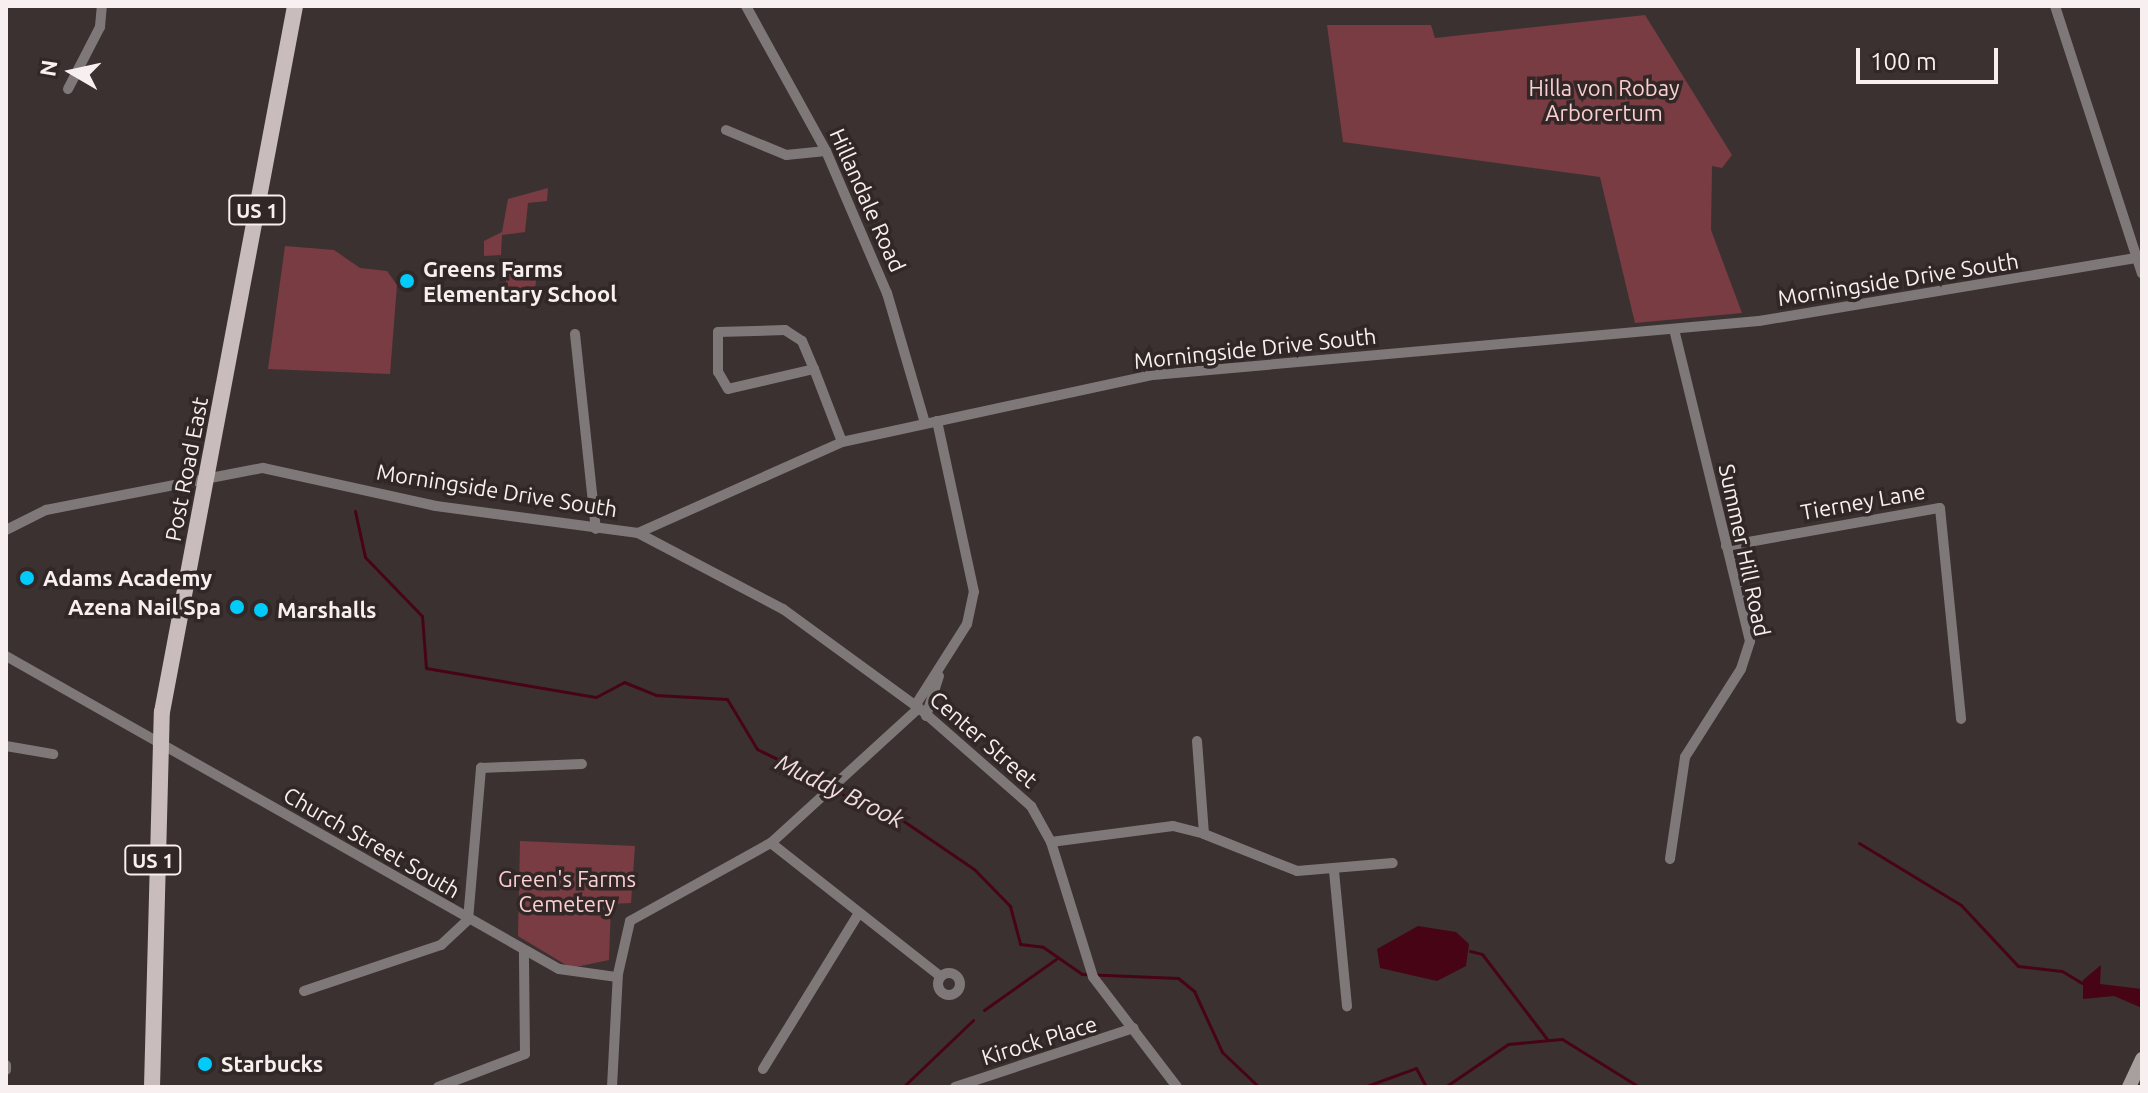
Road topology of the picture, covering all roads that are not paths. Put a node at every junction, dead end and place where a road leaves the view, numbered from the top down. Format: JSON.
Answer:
{"nodes":[{"id":1,"x":102,"y":6,"type":"edge"},
{"id":2,"x":295,"y":6,"type":"edge"},
{"id":3,"x":746,"y":6,"type":"edge"},
{"id":4,"x":2055,"y":6,"type":"edge"},
{"id":5,"x":68,"y":89,"type":"dead end"},
{"id":6,"x":726,"y":130,"type":"dead end"},
{"id":7,"x":826,"y":151,"type":"junction"},
{"id":8,"x":2140,"y":258,"type":"edge"},
{"id":9,"x":2142,"y":273,"type":"edge"},
{"id":10,"x":1674,"y":329,"type":"junction"},
{"id":11,"x":575,"y":334,"type":"dead end"},
{"id":12,"x":814,"y":369,"type":"junction"},
{"id":13,"x":937,"y":421,"type":"junction"},
{"id":14,"x":925,"y":423,"type":"junction"},
{"id":15,"x":842,"y":442,"type":"junction"},
{"id":16,"x":207,"y":477,"type":"junction"},
{"id":17,"x":596,"y":529,"type":"junction"},
{"id":18,"x":6,"y":530,"type":"edge"},
{"id":19,"x":638,"y":533,"type":"junction"},
{"id":20,"x":1726,"y":546,"type":"junction"},
{"id":21,"x":6,"y":656,"type":"edge"},
{"id":22,"x":920,"y":710,"type":"junction"},
{"id":23,"x":1961,"y":719,"type":"dead end"},
{"id":24,"x":158,"y":741,"type":"junction"},
{"id":25,"x":1197,"y":741,"type":"dead end"},
{"id":26,"x":6,"y":746,"type":"edge"},
{"id":27,"x":53,"y":754,"type":"dead end"},
{"id":28,"x":582,"y":764,"type":"dead end"},
{"id":29,"x":1204,"y":834,"type":"junction"},
{"id":30,"x":1051,"y":842,"type":"junction"},
{"id":31,"x":771,"y":843,"type":"junction"},
{"id":32,"x":1670,"y":859,"type":"dead end"},
{"id":33,"x":1393,"y":863,"type":"dead end"},
{"id":34,"x":1334,"y":871,"type":"junction"},
{"id":35,"x":859,"y":913,"type":"junction"},
{"id":36,"x":468,"y":920,"type":"junction"},
{"id":37,"x":524,"y":950,"type":"junction"},
{"id":38,"x":617,"y":977,"type":"junction"},
{"id":39,"x":941,"y":977,"type":"dead end"},
{"id":40,"x":304,"y":991,"type":"dead end"},
{"id":41,"x":1347,"y":1006,"type":"dead end"},
{"id":42,"x":1133,"y":1028,"type":"junction"},
{"id":43,"x":2142,"y":1059,"type":"edge"},
{"id":44,"x":763,"y":1069,"type":"dead end"},
{"id":45,"x":152,"y":1087,"type":"edge"},
{"id":46,"x":438,"y":1087,"type":"edge"},
{"id":47,"x":612,"y":1087,"type":"edge"},
{"id":48,"x":955,"y":1087,"type":"edge"},
{"id":49,"x":1177,"y":1087,"type":"edge"},
{"id":50,"x":2129,"y":1087,"type":"edge"}],
"edges":[{"from":1,"to":5,"type":"street"},
{"from":2,"to":16,"type":"main road","name":"Post Road East","number":"US 1"},
{"from":3,"to":7,"type":"street","name":"Hillandale Road"},
{"from":4,"to":8,"type":"street"},
{"from":6,"to":7,"type":"street"},
{"from":7,"to":14,"type":"street","name":"Hillandale Road"},
{"from":8,"to":9,"type":"street"},
{"from":8,"to":10,"type":"street","name":"Morningside Drive South"},
{"from":10,"to":13,"type":"street","name":"Morningside Drive South"},
{"from":10,"to":20,"type":"street","name":"Summer Hill Road"},
{"from":11,"to":17,"type":"street"},
{"from":12,"to":12,"type":"street"},
{"from":12,"to":15,"type":"street"},
{"from":13,"to":14,"type":"street","name":"Morningside Drive South"},
{"from":13,"to":22,"type":"street"},
{"from":14,"to":15,"type":"street","name":"Morningside Drive South"},
{"from":15,"to":19,"type":"street","name":"Morningside Drive South"},
{"from":16,"to":17,"type":"street","name":"Morningside Drive South"},
{"from":16,"to":18,"type":"street","name":"Morningside Drive South"},
{"from":16,"to":24,"type":"main road","name":"Post Road East","number":"US 1"},
{"from":17,"to":19,"type":"street","name":"Morningside Drive South"},
{"from":19,"to":22,"type":"street","name":"Center Street"},
{"from":20,"to":23,"type":"street","name":"Tierney Lane"},
{"from":20,"to":32,"type":"street","name":"Summer Hill Road"},
{"from":21,"to":24,"type":"street","name":"Church Street South"},
{"from":22,"to":30,"type":"street","name":"Center Street"},
{"from":22,"to":31,"type":"street"},
{"from":24,"to":36,"type":"street","name":"Church Street South"},
{"from":24,"to":45,"type":"main road","name":"Post Road East","number":"US 1"},
{"from":25,"to":29,"type":"street"},
{"from":26,"to":27,"type":"street"},
{"from":28,"to":36,"type":"street"},
{"from":29,"to":30,"type":"street"},
{"from":29,"to":34,"type":"street"},
{"from":30,"to":42,"type":"street","name":"Center Street"},
{"from":31,"to":35,"type":"street"},
{"from":31,"to":38,"type":"street"},
{"from":33,"to":34,"type":"street"},
{"from":34,"to":41,"type":"street"},
{"from":35,"to":39,"type":"street"},
{"from":35,"to":44,"type":"street"},
{"from":36,"to":37,"type":"street","name":"Church Street South"},
{"from":36,"to":40,"type":"street"},
{"from":37,"to":38,"type":"street","name":"Church Street South"},
{"from":37,"to":46,"type":"street"},
{"from":38,"to":47,"type":"street"},
{"from":42,"to":48,"type":"street","name":"Kirock Place"},
{"from":42,"to":49,"type":"street","name":"Center Street"},
{"from":43,"to":50,"type":"street"}]}
